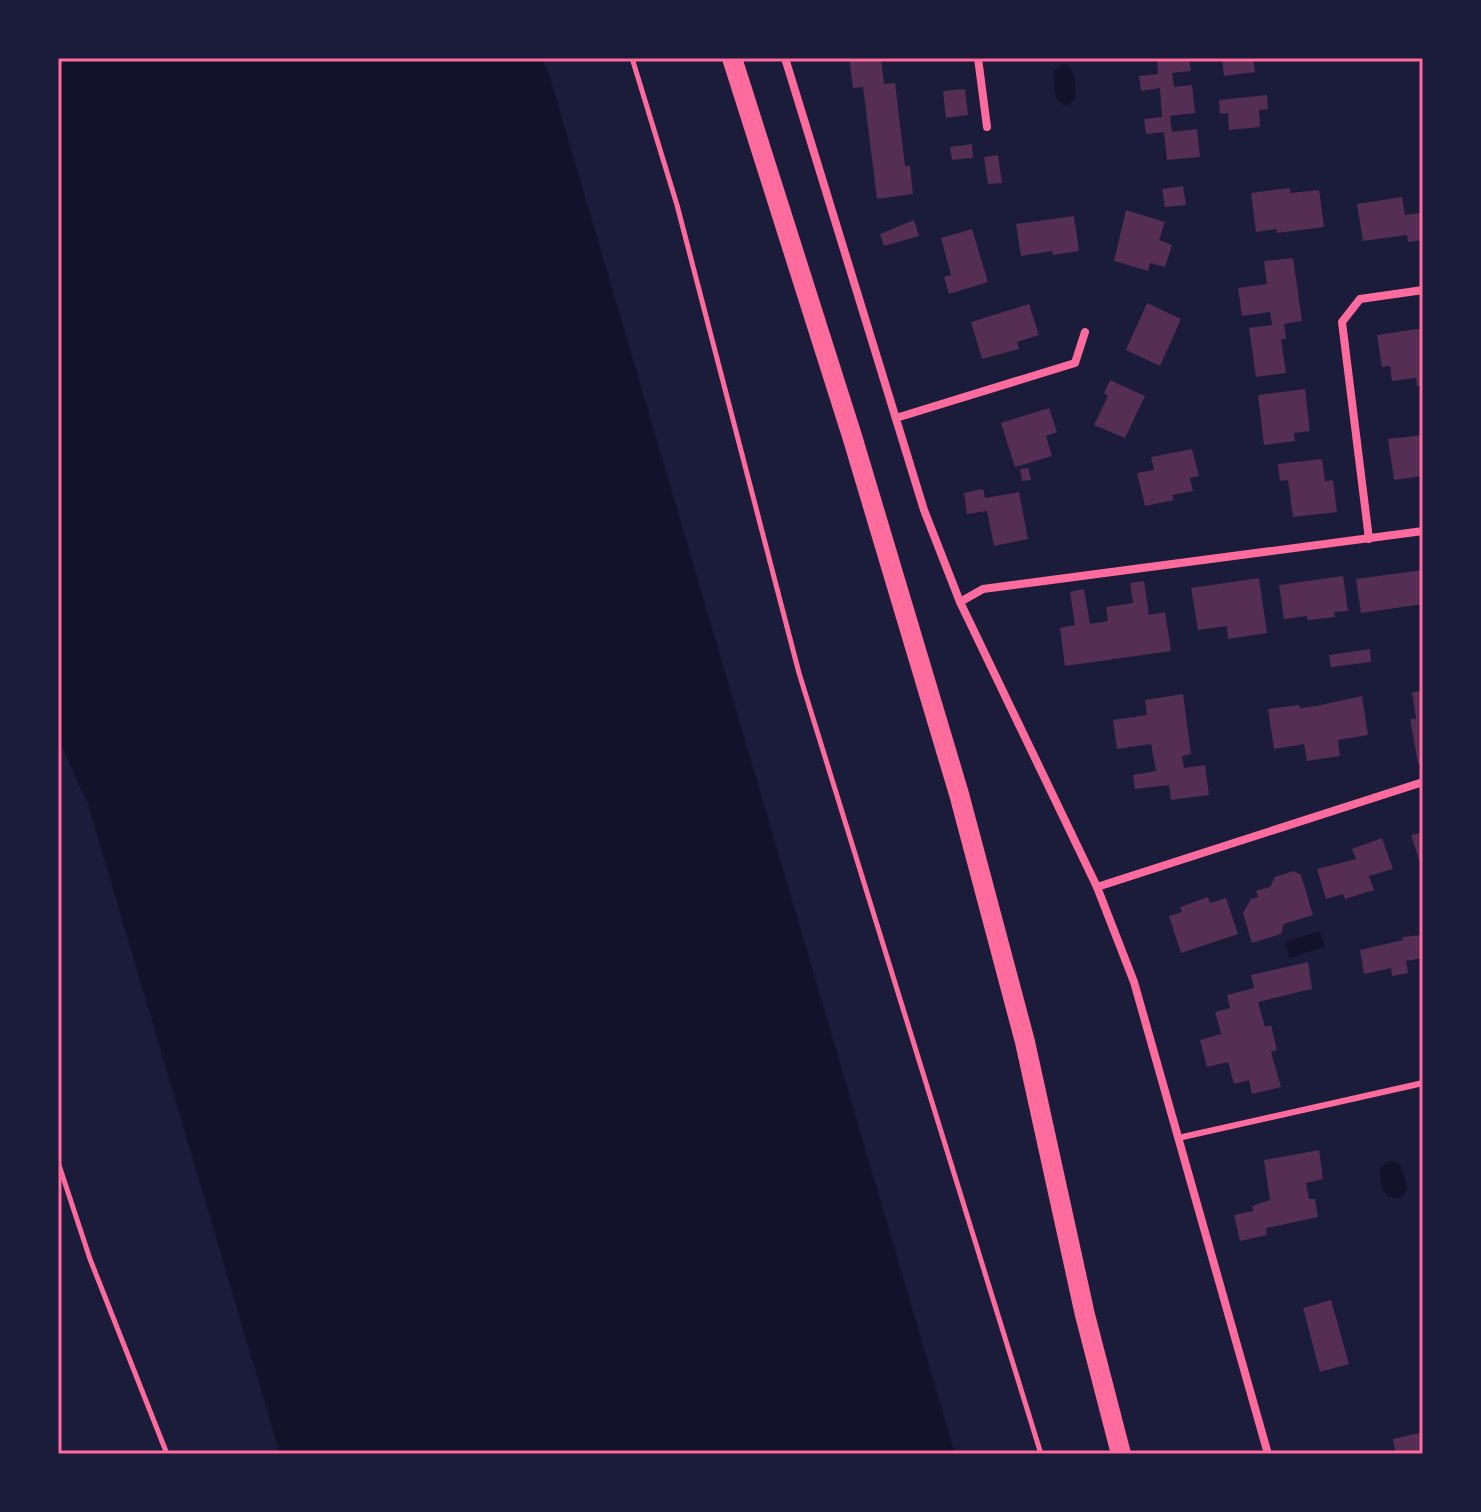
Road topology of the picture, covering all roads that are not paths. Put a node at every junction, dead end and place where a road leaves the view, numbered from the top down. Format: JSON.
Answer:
{"nodes":[{"id":1,"x":732,"y":58,"type":"edge"},
{"id":2,"x":785,"y":58,"type":"edge"},
{"id":3,"x":978,"y":58,"type":"edge"},
{"id":4,"x":987,"y":127,"type":"dead end"},
{"id":5,"x":1423,"y":290,"type":"edge"},
{"id":6,"x":1085,"y":332,"type":"dead end"},
{"id":7,"x":896,"y":418,"type":"junction"},
{"id":8,"x":1423,"y":531,"type":"edge"},
{"id":9,"x":1369,"y":539,"type":"junction"},
{"id":10,"x":960,"y":602,"type":"junction"},
{"id":11,"x":1423,"y":782,"type":"edge"},
{"id":12,"x":1097,"y":887,"type":"junction"},
{"id":13,"x":1423,"y":1083,"type":"edge"},
{"id":14,"x":1178,"y":1138,"type":"junction"},
{"id":15,"x":1121,"y":1454,"type":"edge"},
{"id":16,"x":1268,"y":1454,"type":"edge"}],
"edges":[{"from":1,"to":15,"type":"main road"},
{"from":2,"to":7,"type":"street"},
{"from":3,"to":4,"type":"street"},
{"from":5,"to":9,"type":"street"},
{"from":6,"to":7,"type":"street"},
{"from":7,"to":10,"type":"street"},
{"from":8,"to":9,"type":"street"},
{"from":9,"to":10,"type":"street"},
{"from":10,"to":12,"type":"street"},
{"from":11,"to":12,"type":"street"},
{"from":12,"to":14,"type":"street"},
{"from":13,"to":14,"type":"lane"},
{"from":14,"to":16,"type":"street"}]}
